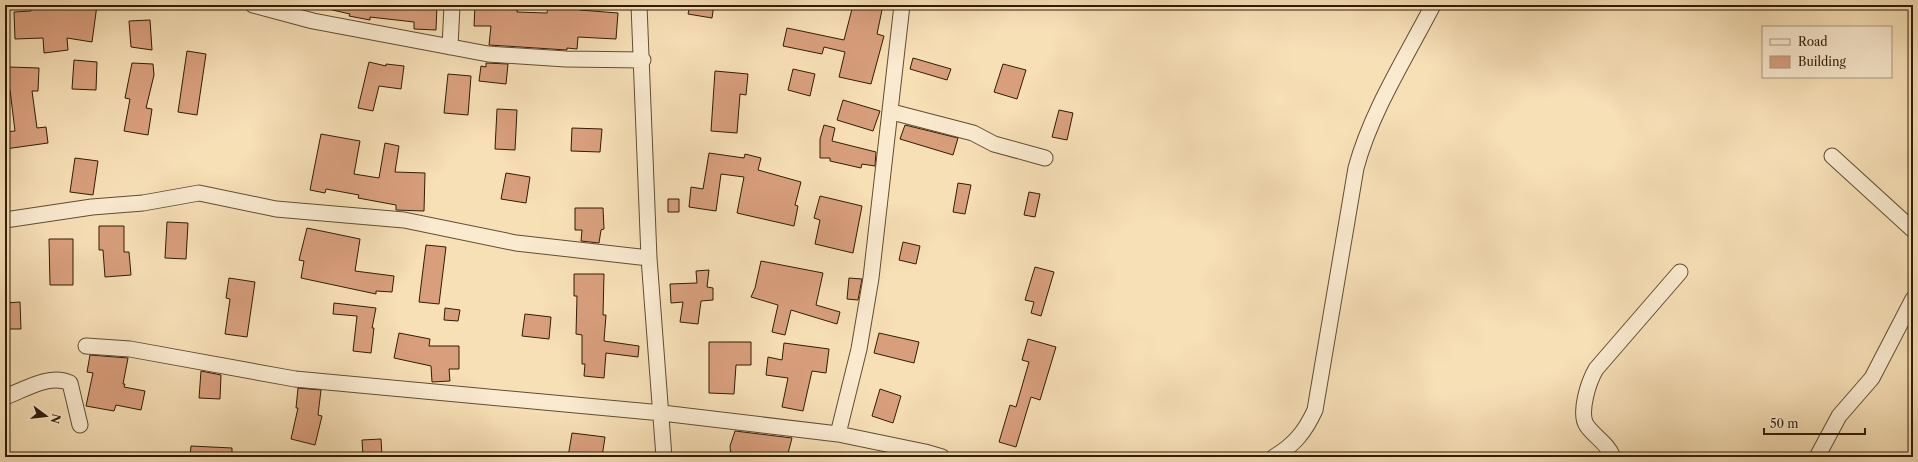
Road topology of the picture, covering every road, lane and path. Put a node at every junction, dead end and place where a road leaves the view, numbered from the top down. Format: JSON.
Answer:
{"nodes":[{"id":1,"x":252,"y":5,"type":"edge"},
{"id":2,"x":452,"y":5,"type":"edge"},
{"id":3,"x":639,"y":5,"type":"edge"},
{"id":4,"x":902,"y":5,"type":"edge"},
{"id":5,"x":1433,"y":5,"type":"edge"},
{"id":6,"x":450,"y":47,"type":"junction"},
{"id":7,"x":643,"y":60,"type":"junction"},
{"id":8,"x":892,"y":112,"type":"junction"},
{"id":9,"x":1832,"y":156,"type":"dead end"},
{"id":10,"x":1045,"y":158,"type":"dead end"},
{"id":11,"x":5,"y":220,"type":"edge"},
{"id":12,"x":1913,"y":230,"type":"edge"},
{"id":13,"x":649,"y":258,"type":"junction"},
{"id":14,"x":1680,"y":272,"type":"dead end"},
{"id":15,"x":1913,"y":300,"type":"edge"},
{"id":16,"x":86,"y":346,"type":"dead end"},
{"id":17,"x":5,"y":397,"type":"edge"},
{"id":18,"x":662,"y":413,"type":"junction"},
{"id":19,"x":80,"y":425,"type":"dead end"},
{"id":20,"x":838,"y":434,"type":"junction"},
{"id":21,"x":924,"y":454,"type":"edge"},
{"id":22,"x":664,"y":457,"type":"edge"},
{"id":23,"x":942,"y":457,"type":"edge"},
{"id":24,"x":1274,"y":457,"type":"edge"},
{"id":25,"x":1613,"y":457,"type":"edge"},
{"id":26,"x":1817,"y":457,"type":"edge"}],
"edges":[{"from":1,"to":6,"type":"street"},
{"from":2,"to":6,"type":"street"},
{"from":3,"to":7,"type":"street"},
{"from":4,"to":8,"type":"street"},
{"from":5,"to":24,"type":"street"},
{"from":6,"to":7,"type":"street"},
{"from":7,"to":13,"type":"street"},
{"from":8,"to":10,"type":"street"},
{"from":8,"to":20,"type":"street"},
{"from":9,"to":12,"type":"street"},
{"from":11,"to":13,"type":"street"},
{"from":13,"to":18,"type":"street"},
{"from":14,"to":25,"type":"street"},
{"from":15,"to":26,"type":"street"},
{"from":16,"to":18,"type":"street"},
{"from":17,"to":19,"type":"street"},
{"from":18,"to":20,"type":"street"},
{"from":18,"to":22,"type":"street"},
{"from":20,"to":21,"type":"street"},
{"from":21,"to":23,"type":"street"}]}
